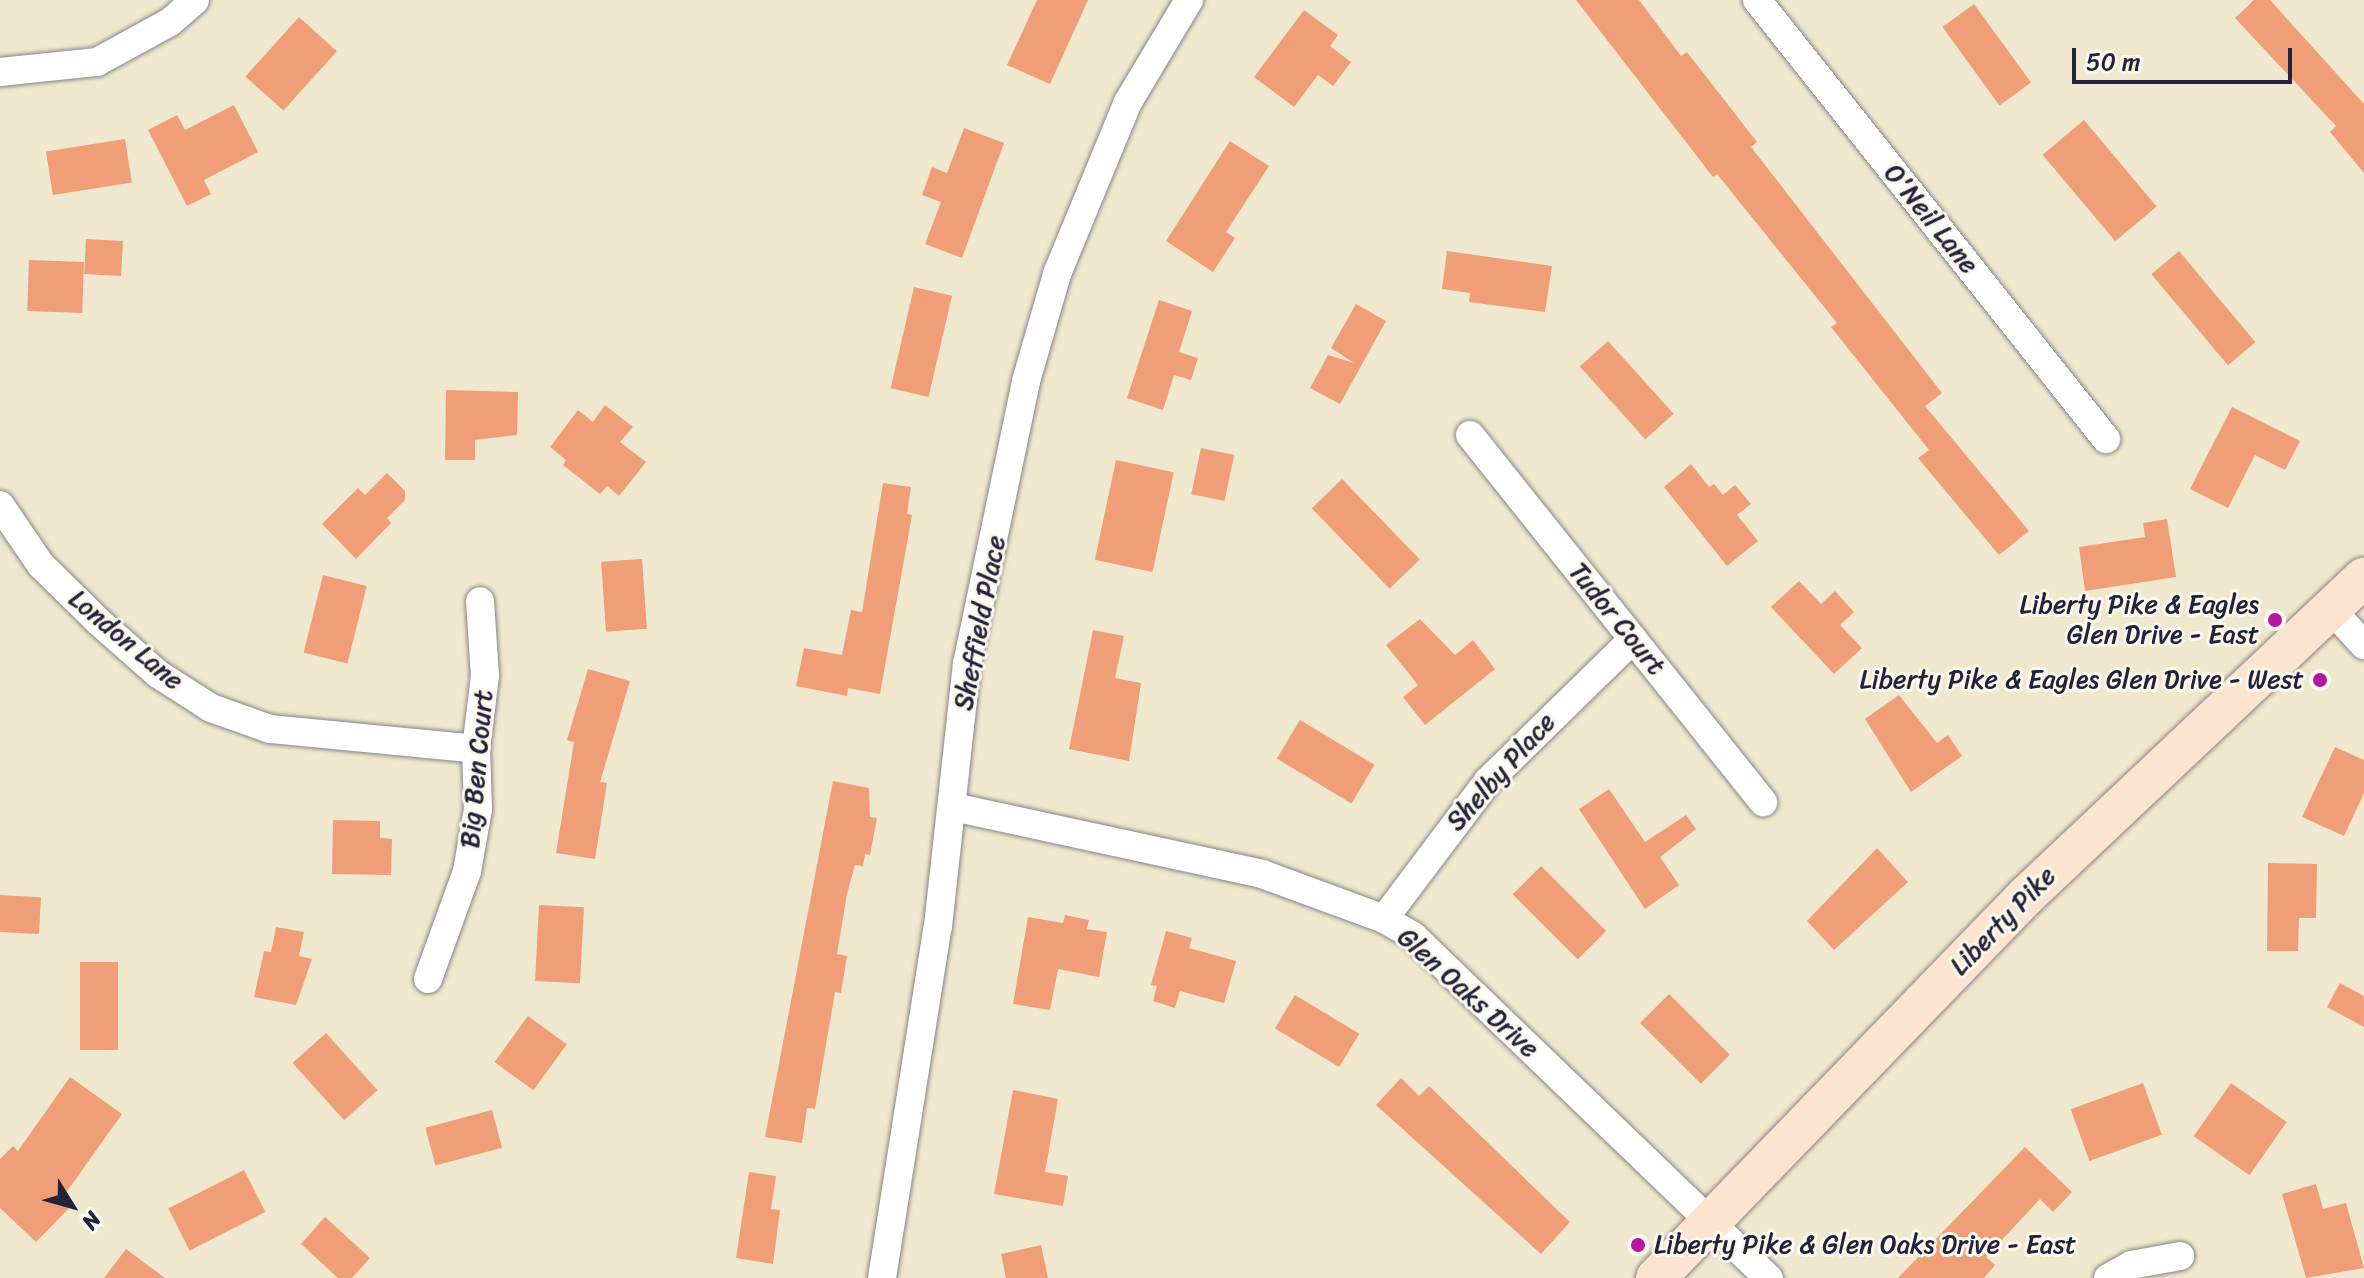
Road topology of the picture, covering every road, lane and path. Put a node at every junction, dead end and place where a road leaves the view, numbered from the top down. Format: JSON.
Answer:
{"nodes":[{"id":1,"x":195,"y":0,"type":"edge"},
{"id":2,"x":1189,"y":0,"type":"edge"},
{"id":3,"x":1757,"y":0,"type":"edge"},
{"id":4,"x":0,"y":72,"type":"edge"},
{"id":5,"x":1470,"y":435,"type":"dead end"},
{"id":6,"x":2106,"y":439,"type":"dead end"},
{"id":7,"x":0,"y":505,"type":"edge"},
{"id":8,"x":2364,"y":578,"type":"edge"},
{"id":9,"x":480,"y":601,"type":"dead end"},
{"id":10,"x":2331,"y":609,"type":"junction"},
{"id":11,"x":1633,"y":639,"type":"junction"},
{"id":12,"x":2364,"y":645,"type":"edge"},
{"id":13,"x":476,"y":749,"type":"junction"},
{"id":14,"x":1763,"y":802,"type":"dead end"},
{"id":15,"x":953,"y":807,"type":"junction"},
{"id":16,"x":1384,"y":919,"type":"junction"},
{"id":17,"x":428,"y":979,"type":"dead end"},
{"id":18,"x":1711,"y":1220,"type":"junction"},
{"id":19,"x":2180,"y":1256,"type":"dead end"},
{"id":20,"x":882,"y":1278,"type":"edge"},
{"id":21,"x":1656,"y":1278,"type":"edge"},
{"id":22,"x":1769,"y":1278,"type":"edge"},
{"id":23,"x":2108,"y":1278,"type":"edge"}],
"edges":[{"from":1,"to":4,"type":"street"},
{"from":2,"to":15,"type":"street","name":"Sheffield Place"},
{"from":3,"to":6,"type":"street","name":"O'Neil Lane"},
{"from":5,"to":11,"type":"street","name":"Tudor Court"},
{"from":7,"to":13,"type":"street","name":"London Lane"},
{"from":8,"to":10,"type":"street","name":"Liberty Pike"},
{"from":9,"to":13,"type":"street","name":"Big Ben Court"},
{"from":10,"to":12,"type":"street"},
{"from":10,"to":18,"type":"street","name":"Liberty Pike"},
{"from":11,"to":14,"type":"street","name":"Tudor Court"},
{"from":11,"to":16,"type":"street","name":"Shelby Place"},
{"from":13,"to":17,"type":"street","name":"Big Ben Court"},
{"from":15,"to":16,"type":"street","name":"Glen Oaks Drive"},
{"from":15,"to":20,"type":"street","name":"Sheffield Place"},
{"from":16,"to":18,"type":"street","name":"Glen Oaks Drive"},
{"from":18,"to":21,"type":"street","name":"Liberty Pike"},
{"from":18,"to":22,"type":"street","name":"Glen Oaks Drive"},
{"from":19,"to":23,"type":"street"}]}
